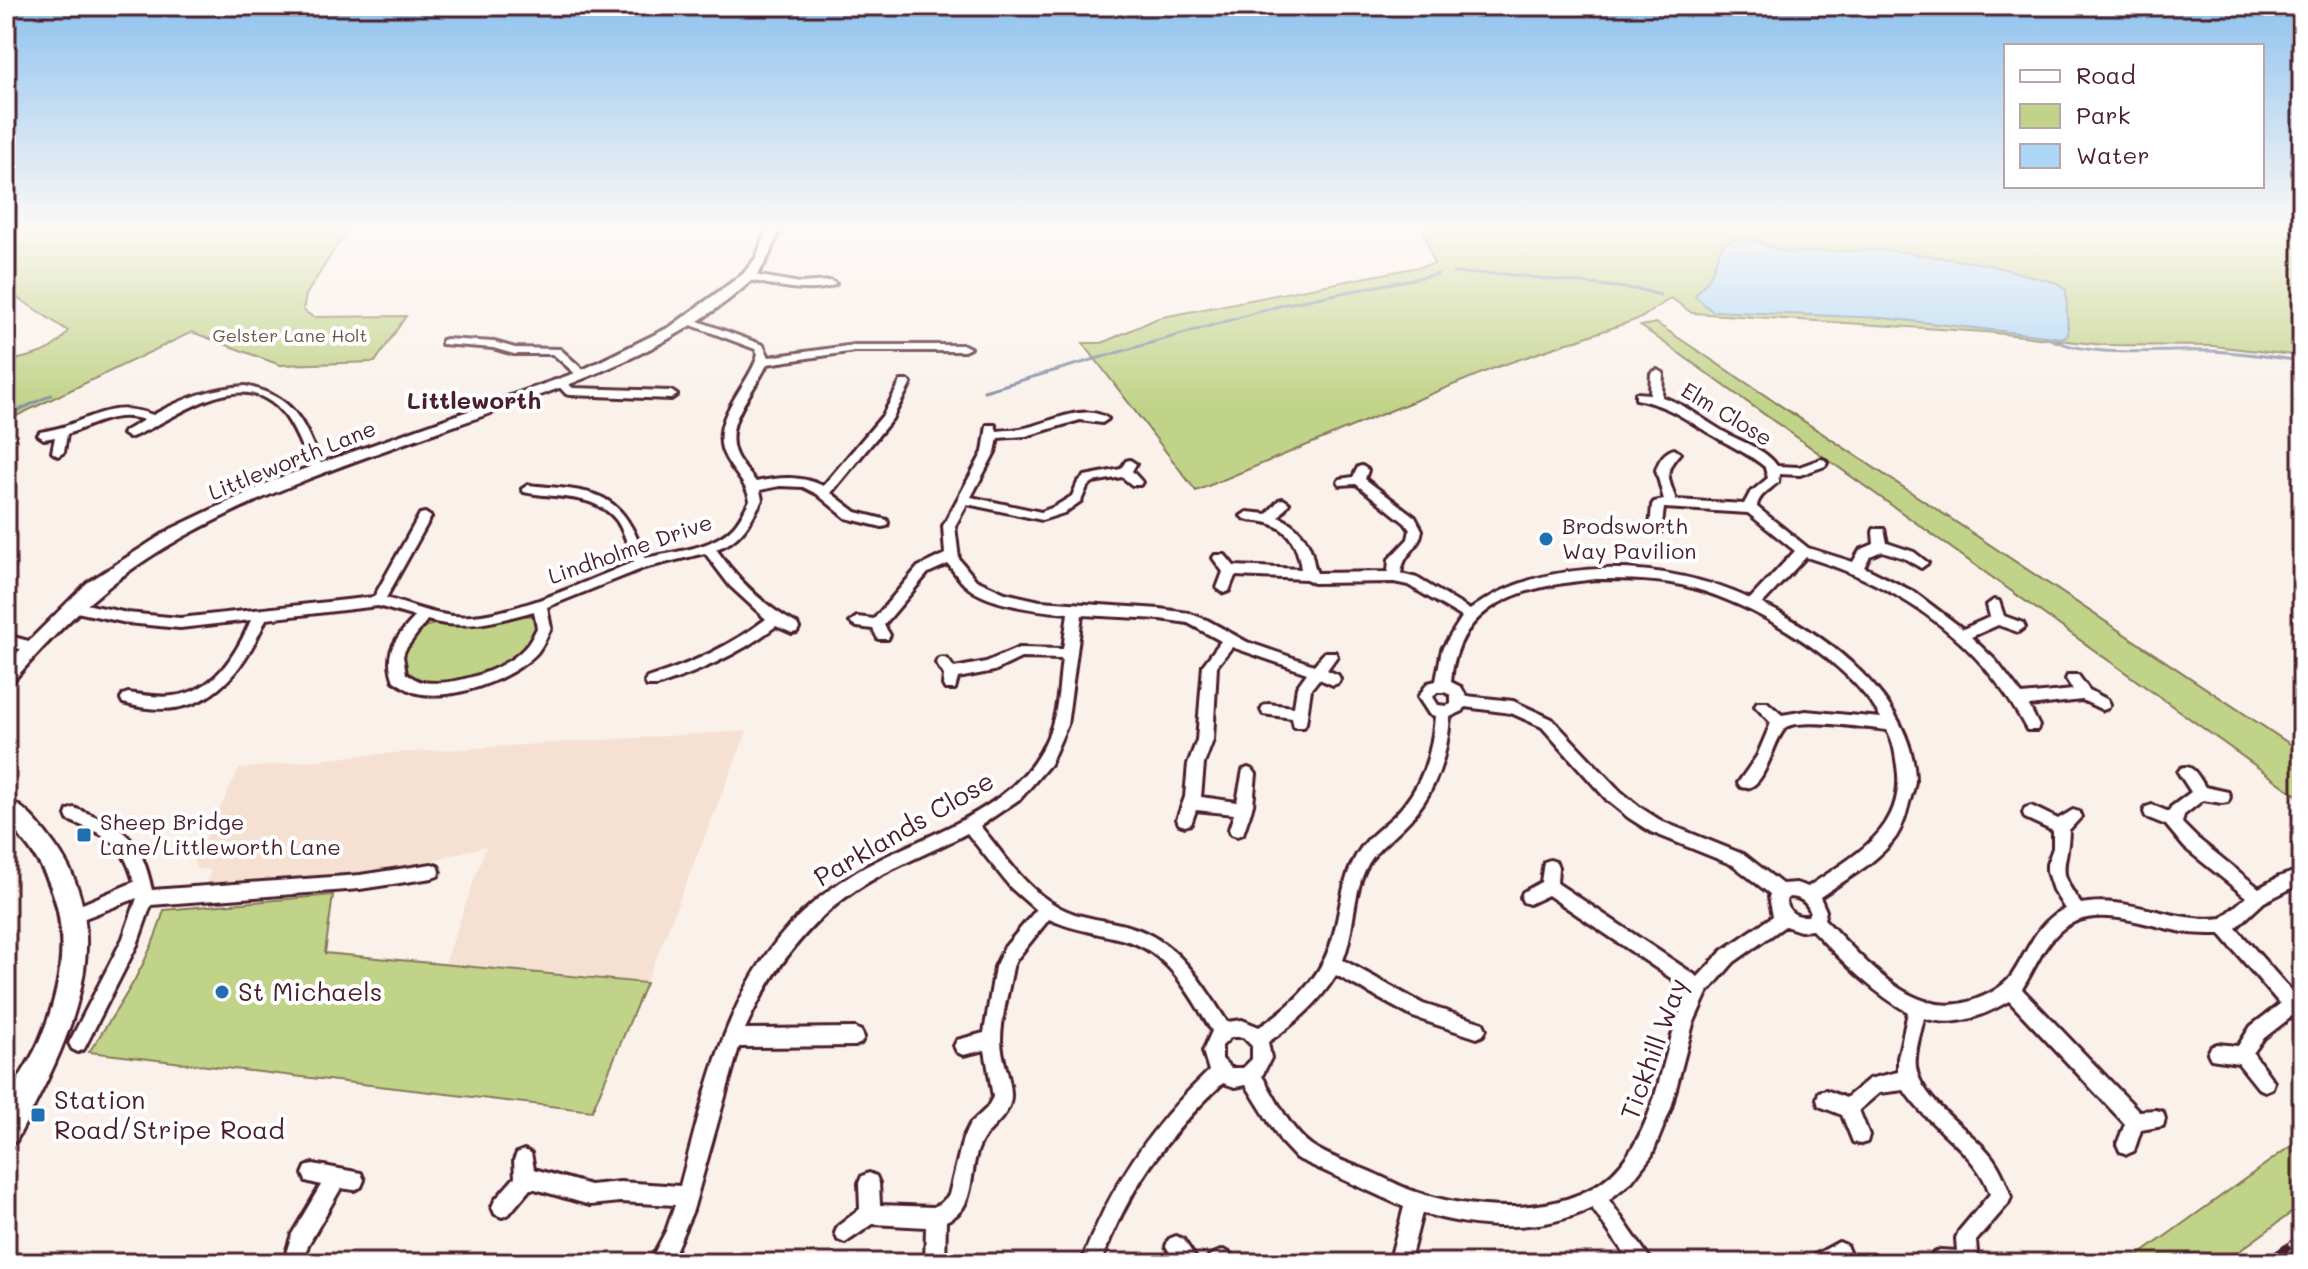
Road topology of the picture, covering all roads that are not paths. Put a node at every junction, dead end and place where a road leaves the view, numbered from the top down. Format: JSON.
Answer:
{"nodes":[{"id":1,"x":735,"y":287,"type":"edge"},
{"id":2,"x":790,"y":287,"type":"edge"},
{"id":3,"x":819,"y":287,"type":"edge"},
{"id":4,"x":690,"y":321,"type":"junction"},
{"id":5,"x":446,"y":342,"type":"dead end"},
{"id":6,"x":964,"y":348,"type":"dead end"},
{"id":7,"x":514,"y":351,"type":"junction"},
{"id":8,"x":763,"y":361,"type":"junction"},
{"id":9,"x":507,"y":363,"type":"dead end"},
{"id":10,"x":1657,"y":373,"type":"dead end"},
{"id":11,"x":583,"y":375,"type":"junction"},
{"id":12,"x":562,"y":383,"type":"junction"},
{"id":13,"x":905,"y":383,"type":"dead end"},
{"id":14,"x":882,"y":394,"type":"dead end"},
{"id":15,"x":671,"y":395,"type":"dead end"},
{"id":16,"x":899,"y":396,"type":"junction"},
{"id":17,"x":1640,"y":396,"type":"dead end"},
{"id":18,"x":1656,"y":397,"type":"junction"},
{"id":19,"x":1102,"y":419,"type":"dead end"},
{"id":20,"x":154,"y":420,"type":"junction"},
{"id":21,"x":62,"y":431,"type":"junction"},
{"id":22,"x":129,"y":434,"type":"dead end"},
{"id":23,"x":44,"y":435,"type":"dead end"},
{"id":24,"x":58,"y":452,"type":"dead end"},
{"id":25,"x":1674,"y":453,"type":"dead end"},
{"id":26,"x":1821,"y":463,"type":"dead end"},
{"id":27,"x":318,"y":470,"type":"junction"},
{"id":28,"x":1773,"y":470,"type":"junction"},
{"id":29,"x":1130,"y":473,"type":"dead end"},
{"id":30,"x":1355,"y":478,"type":"dead end"},
{"id":31,"x":754,"y":487,"type":"junction"},
{"id":32,"x":528,"y":489,"type":"dead end"},
{"id":33,"x":824,"y":493,"type":"junction"},
{"id":34,"x":963,"y":499,"type":"junction"},
{"id":35,"x":1283,"y":503,"type":"dead end"},
{"id":36,"x":1671,"y":503,"type":"junction"},
{"id":37,"x":1751,"y":509,"type":"junction"},
{"id":38,"x":855,"y":516,"type":"junction"},
{"id":39,"x":1247,"y":516,"type":"dead end"},
{"id":40,"x":425,"y":517,"type":"dead end"},
{"id":41,"x":1271,"y":518,"type":"junction"},
{"id":42,"x":882,"y":523,"type":"dead end"},
{"id":43,"x":1656,"y":529,"type":"dead end"},
{"id":44,"x":844,"y":530,"type":"dead end"},
{"id":45,"x":708,"y":548,"type":"junction"},
{"id":46,"x":1803,"y":551,"type":"junction"},
{"id":47,"x":951,"y":557,"type":"junction"},
{"id":48,"x":1220,"y":558,"type":"dead end"},
{"id":49,"x":1921,"y":563,"type":"dead end"},
{"id":50,"x":641,"y":564,"type":"junction"},
{"id":51,"x":1856,"y":568,"type":"junction"},
{"id":52,"x":1230,"y":571,"type":"junction"},
{"id":53,"x":1309,"y":574,"type":"junction"},
{"id":54,"x":1394,"y":577,"type":"junction"},
{"id":55,"x":1224,"y":588,"type":"dead end"},
{"id":56,"x":378,"y":601,"type":"junction"},
{"id":57,"x":540,"y":604,"type":"junction"},
{"id":58,"x":72,"y":606,"type":"junction"},
{"id":59,"x":1752,"y":606,"type":"junction"},
{"id":60,"x":1076,"y":608,"type":"junction"},
{"id":61,"x":424,"y":615,"type":"junction"},
{"id":62,"x":260,"y":616,"type":"junction"},
{"id":63,"x":1472,"y":617,"type":"junction"},
{"id":64,"x":775,"y":619,"type":"junction"},
{"id":65,"x":857,"y":622,"type":"dead end"},
{"id":66,"x":2018,"y":627,"type":"dead end"},
{"id":67,"x":792,"y":628,"type":"dead end"},
{"id":68,"x":1960,"y":636,"type":"junction"},
{"id":69,"x":6,"y":640,"type":"edge"},
{"id":70,"x":1230,"y":640,"type":"junction"},
{"id":71,"x":31,"y":647,"type":"junction"},
{"id":72,"x":1070,"y":654,"type":"junction"},
{"id":73,"x":1330,"y":656,"type":"dead end"},
{"id":74,"x":1318,"y":671,"type":"junction"},
{"id":75,"x":948,"y":674,"type":"dead end"},
{"id":76,"x":6,"y":676,"type":"edge"},
{"id":77,"x":1333,"y":679,"type":"dead end"},
{"id":78,"x":2073,"y":679,"type":"dead end"},
{"id":79,"x":652,"y":682,"type":"dead end"},
{"id":80,"x":153,"y":686,"type":"dead end"},
{"id":81,"x":1443,"y":686,"type":"junction"},
{"id":82,"x":2084,"y":694,"type":"junction"},
{"id":83,"x":1460,"y":701,"type":"junction"},
{"id":84,"x":2020,"y":701,"type":"junction"},
{"id":85,"x":2103,"y":704,"type":"dead end"},
{"id":86,"x":1762,"y":706,"type":"dead end"},
{"id":87,"x":1268,"y":710,"type":"dead end"},
{"id":88,"x":1443,"y":712,"type":"junction"},
{"id":89,"x":1781,"y":723,"type":"junction"},
{"id":90,"x":1892,"y":725,"type":"junction"},
{"id":91,"x":2032,"y":726,"type":"dead end"},
{"id":92,"x":2186,"y":772,"type":"dead end"},
{"id":93,"x":1248,"y":774,"type":"dead end"},
{"id":94,"x":1746,"y":783,"type":"dead end"},
{"id":95,"x":2200,"y":793,"type":"junction"},
{"id":96,"x":2222,"y":797,"type":"dead end"},
{"id":97,"x":1192,"y":803,"type":"junction"},
{"id":98,"x":6,"y":808,"type":"edge"},
{"id":99,"x":1244,"y":809,"type":"junction"},
{"id":100,"x":2152,"y":812,"type":"dead end"},
{"id":101,"x":2031,"y":813,"type":"dead end"},
{"id":102,"x":74,"y":815,"type":"dead end"},
{"id":103,"x":1185,"y":819,"type":"dead end"},
{"id":104,"x":2174,"y":821,"type":"junction"},
{"id":105,"x":970,"y":825,"type":"junction"},
{"id":106,"x":1237,"y":829,"type":"dead end"},
{"id":107,"x":1550,"y":867,"type":"dead end"},
{"id":108,"x":432,"y":871,"type":"dead end"},
{"id":109,"x":2302,"y":876,"type":"edge"},
{"id":110,"x":1549,"y":886,"type":"junction"},
{"id":111,"x":144,"y":892,"type":"junction"},
{"id":112,"x":1780,"y":892,"type":"junction"},
{"id":113,"x":1808,"y":896,"type":"junction"},
{"id":114,"x":1529,"y":897,"type":"dead end"},
{"id":115,"x":2258,"y":897,"type":"junction"},
{"id":116,"x":1047,"y":909,"type":"junction"},
{"id":117,"x":2077,"y":912,"type":"junction"},
{"id":118,"x":72,"y":916,"type":"junction"},
{"id":119,"x":1785,"y":917,"type":"junction"},
{"id":120,"x":1815,"y":921,"type":"junction"},
{"id":121,"x":2224,"y":926,"type":"junction"},
{"id":122,"x":1333,"y":964,"type":"junction"},
{"id":123,"x":1700,"y":988,"type":"junction"},
{"id":124,"x":2011,"y":991,"type":"junction"},
{"id":125,"x":1917,"y":1010,"type":"junction"},
{"id":126,"x":1477,"y":1029,"type":"dead end"},
{"id":127,"x":1223,"y":1032,"type":"junction"},
{"id":128,"x":855,"y":1037,"type":"dead end"},
{"id":129,"x":732,"y":1038,"type":"junction"},
{"id":130,"x":1257,"y":1039,"type":"junction"},
{"id":131,"x":992,"y":1040,"type":"junction"},
{"id":132,"x":78,"y":1043,"type":"dead end"},
{"id":133,"x":963,"y":1046,"type":"dead end"},
{"id":134,"x":2217,"y":1053,"type":"dead end"},
{"id":135,"x":2243,"y":1055,"type":"junction"},
{"id":136,"x":1221,"y":1072,"type":"junction"},
{"id":137,"x":1250,"y":1075,"type":"junction"},
{"id":138,"x":1910,"y":1081,"type":"junction"},
{"id":139,"x":2265,"y":1082,"type":"dead end"},
{"id":140,"x":1826,"y":1099,"type":"dead end"},
{"id":141,"x":1849,"y":1108,"type":"junction"},
{"id":142,"x":2156,"y":1119,"type":"dead end"},
{"id":143,"x":2135,"y":1121,"type":"junction"},
{"id":144,"x":6,"y":1131,"type":"edge"},
{"id":145,"x":1860,"y":1135,"type":"dead end"},
{"id":146,"x":2127,"y":1144,"type":"dead end"},
{"id":147,"x":524,"y":1160,"type":"dead end"},
{"id":148,"x":313,"y":1174,"type":"dead end"},
{"id":149,"x":525,"y":1180,"type":"junction"},
{"id":150,"x":869,"y":1183,"type":"dead end"},
{"id":151,"x":687,"y":1196,"type":"junction"},
{"id":152,"x":1596,"y":1198,"type":"junction"},
{"id":153,"x":1415,"y":1201,"type":"junction"},
{"id":154,"x":502,"y":1207,"type":"dead end"},
{"id":155,"x":870,"y":1214,"type":"junction"},
{"id":156,"x":936,"y":1216,"type":"junction"},
{"id":157,"x":845,"y":1233,"type":"dead end"},
{"id":158,"x":1839,"y":1252,"type":"dead end"},
{"id":159,"x":1940,"y":1260,"type":"dead end"},
{"id":160,"x":1967,"y":1262,"type":"edge"},
{"id":161,"x":293,"y":1263,"type":"edge"},
{"id":162,"x":659,"y":1263,"type":"edge"},
{"id":163,"x":935,"y":1263,"type":"edge"},
{"id":164,"x":1091,"y":1263,"type":"edge"},
{"id":165,"x":1402,"y":1263,"type":"edge"},
{"id":166,"x":1643,"y":1263,"type":"edge"},
{"id":167,"x":1820,"y":1263,"type":"edge"}],
"edges":[{"from":1,"to":4,"type":"street","name":"Littleworth Lane"},
{"from":2,"to":3,"type":"street"},
{"from":4,"to":8,"type":"street"},
{"from":4,"to":11,"type":"street","name":"Littleworth Lane"},
{"from":5,"to":7,"type":"street"},
{"from":6,"to":8,"type":"street"},
{"from":7,"to":9,"type":"street"},
{"from":7,"to":11,"type":"street"},
{"from":8,"to":31,"type":"street"},
{"from":10,"to":18,"type":"street","name":"Elm Close"},
{"from":11,"to":12,"type":"street","name":"Littleworth Lane"},
{"from":12,"to":15,"type":"street"},
{"from":12,"to":27,"type":"street","name":"Littleworth Lane"},
{"from":13,"to":16,"type":"street"},
{"from":14,"to":16,"type":"street"},
{"from":16,"to":33,"type":"street"},
{"from":17,"to":18,"type":"street","name":"Elm Close"},
{"from":18,"to":28,"type":"street","name":"Elm Close"},
{"from":19,"to":34,"type":"street"},
{"from":20,"to":21,"type":"street"},
{"from":20,"to":22,"type":"street"},
{"from":20,"to":27,"type":"street"},
{"from":21,"to":23,"type":"street"},
{"from":21,"to":24,"type":"street"},
{"from":25,"to":36,"type":"street"},
{"from":26,"to":28,"type":"street"},
{"from":27,"to":58,"type":"street","name":"Littleworth Lane"},
{"from":28,"to":37,"type":"street","name":"Elm Close"},
{"from":29,"to":34,"type":"street"},
{"from":30,"to":54,"type":"street"},
{"from":31,"to":33,"type":"street"},
{"from":31,"to":45,"type":"street","name":"Lindholme Drive"},
{"from":32,"to":50,"type":"street"},
{"from":33,"to":38,"type":"street"},
{"from":34,"to":47,"type":"street"},
{"from":35,"to":41,"type":"street"},
{"from":36,"to":37,"type":"street"},
{"from":36,"to":43,"type":"street"},
{"from":37,"to":46,"type":"street"},
{"from":38,"to":42,"type":"street"},
{"from":38,"to":44,"type":"street"},
{"from":39,"to":41,"type":"street"},
{"from":40,"to":56,"type":"street"},
{"from":41,"to":53,"type":"street"},
{"from":45,"to":50,"type":"street","name":"Lindholme Drive"},
{"from":45,"to":64,"type":"street"},
{"from":46,"to":51,"type":"street"},
{"from":46,"to":59,"type":"street"},
{"from":47,"to":60,"type":"street"},
{"from":47,"to":65,"type":"street"},
{"from":48,"to":52,"type":"street"},
{"from":49,"to":51,"type":"street"},
{"from":50,"to":57,"type":"street","name":"Lindholme Drive"},
{"from":51,"to":68,"type":"street"},
{"from":52,"to":53,"type":"street"},
{"from":52,"to":55,"type":"street"},
{"from":53,"to":54,"type":"street"},
{"from":54,"to":63,"type":"street"},
{"from":56,"to":61,"type":"street","name":"Lindholme Drive"},
{"from":56,"to":62,"type":"street","name":"Lindholme Drive"},
{"from":57,"to":61,"type":"street","name":"Lindholme Drive"},
{"from":57,"to":61,"type":"street","name":"Lindholme Drive"},
{"from":58,"to":62,"type":"street","name":"Lindholme Drive"},
{"from":58,"to":71,"type":"street","name":"Littleworth Lane"},
{"from":59,"to":63,"type":"street"},
{"from":59,"to":90,"type":"street"},
{"from":60,"to":70,"type":"street"},
{"from":60,"to":72,"type":"street","name":"Parklands Close"},
{"from":62,"to":80,"type":"street"},
{"from":63,"to":81,"type":"street"},
{"from":64,"to":67,"type":"street"},
{"from":64,"to":79,"type":"street"},
{"from":66,"to":68,"type":"street"},
{"from":68,"to":84,"type":"street"},
{"from":69,"to":71,"type":"street"},
{"from":70,"to":74,"type":"street"},
{"from":70,"to":97,"type":"street"},
{"from":71,"to":76,"type":"street","name":"Littleworth Lane"},
{"from":72,"to":75,"type":"street"},
{"from":72,"to":105,"type":"street","name":"Parklands Close"},
{"from":73,"to":74,"type":"street"},
{"from":74,"to":77,"type":"street"},
{"from":74,"to":87,"type":"street"},
{"from":78,"to":82,"type":"street"},
{"from":81,"to":83,"type":"street"},
{"from":81,"to":88,"type":"street"},
{"from":82,"to":84,"type":"street"},
{"from":82,"to":85,"type":"street"},
{"from":83,"to":88,"type":"street"},
{"from":83,"to":112,"type":"street"},
{"from":84,"to":91,"type":"street"},
{"from":86,"to":89,"type":"street"},
{"from":88,"to":122,"type":"street"},
{"from":89,"to":90,"type":"street"},
{"from":89,"to":94,"type":"street"},
{"from":90,"to":113,"type":"street"},
{"from":92,"to":95,"type":"street"},
{"from":93,"to":99,"type":"street"},
{"from":95,"to":96,"type":"street"},
{"from":95,"to":104,"type":"street"},
{"from":97,"to":99,"type":"street"},
{"from":97,"to":103,"type":"street"},
{"from":98,"to":118,"type":"main road"},
{"from":99,"to":106,"type":"street"},
{"from":100,"to":104,"type":"street"},
{"from":101,"to":117,"type":"street"},
{"from":102,"to":111,"type":"street"},
{"from":104,"to":115,"type":"street"},
{"from":105,"to":116,"type":"street"},
{"from":105,"to":129,"type":"street","name":"Parklands Close"},
{"from":107,"to":110,"type":"street"},
{"from":108,"to":111,"type":"street"},
{"from":109,"to":115,"type":"street"},
{"from":110,"to":114,"type":"street"},
{"from":110,"to":123,"type":"street"},
{"from":111,"to":118,"type":"street"},
{"from":111,"to":132,"type":"street"},
{"from":112,"to":113,"type":"street"},
{"from":112,"to":119,"type":"street"},
{"from":113,"to":120,"type":"street"},
{"from":115,"to":121,"type":"street"},
{"from":116,"to":127,"type":"street"},
{"from":116,"to":131,"type":"street"},
{"from":117,"to":121,"type":"street"},
{"from":117,"to":124,"type":"street"},
{"from":118,"to":144,"type":"main road"},
{"from":119,"to":120,"type":"street"},
{"from":119,"to":123,"type":"street","name":"Tickhill Way"},
{"from":120,"to":125,"type":"street"},
{"from":121,"to":135,"type":"street"},
{"from":122,"to":126,"type":"street"},
{"from":122,"to":130,"type":"street"},
{"from":123,"to":152,"type":"street","name":"Tickhill Way"},
{"from":124,"to":125,"type":"street"},
{"from":124,"to":143,"type":"street"},
{"from":125,"to":138,"type":"street"},
{"from":127,"to":130,"type":"street"},
{"from":127,"to":136,"type":"street"},
{"from":128,"to":129,"type":"street"},
{"from":129,"to":151,"type":"street","name":"Parklands Close"},
{"from":130,"to":137,"type":"street"},
{"from":131,"to":133,"type":"street"},
{"from":131,"to":156,"type":"street"},
{"from":134,"to":135,"type":"street"},
{"from":135,"to":139,"type":"street"},
{"from":136,"to":137,"type":"street"},
{"from":136,"to":164,"type":"street"},
{"from":137,"to":153,"type":"street","name":"Tickhill Way"},
{"from":138,"to":141,"type":"street"},
{"from":138,"to":160,"type":"street"},
{"from":140,"to":141,"type":"street"},
{"from":141,"to":145,"type":"street"},
{"from":142,"to":143,"type":"street"},
{"from":143,"to":146,"type":"street"},
{"from":147,"to":149,"type":"street"},
{"from":148,"to":161,"type":"street"},
{"from":149,"to":151,"type":"street"},
{"from":149,"to":154,"type":"street"},
{"from":150,"to":155,"type":"street"},
{"from":151,"to":162,"type":"street","name":"Parklands Close"},
{"from":152,"to":153,"type":"street","name":"Tickhill Way"},
{"from":152,"to":166,"type":"street"},
{"from":153,"to":165,"type":"street"},
{"from":155,"to":156,"type":"street"},
{"from":155,"to":157,"type":"street"},
{"from":156,"to":163,"type":"street"},
{"from":158,"to":167,"type":"street"},
{"from":159,"to":160,"type":"street"}]}
